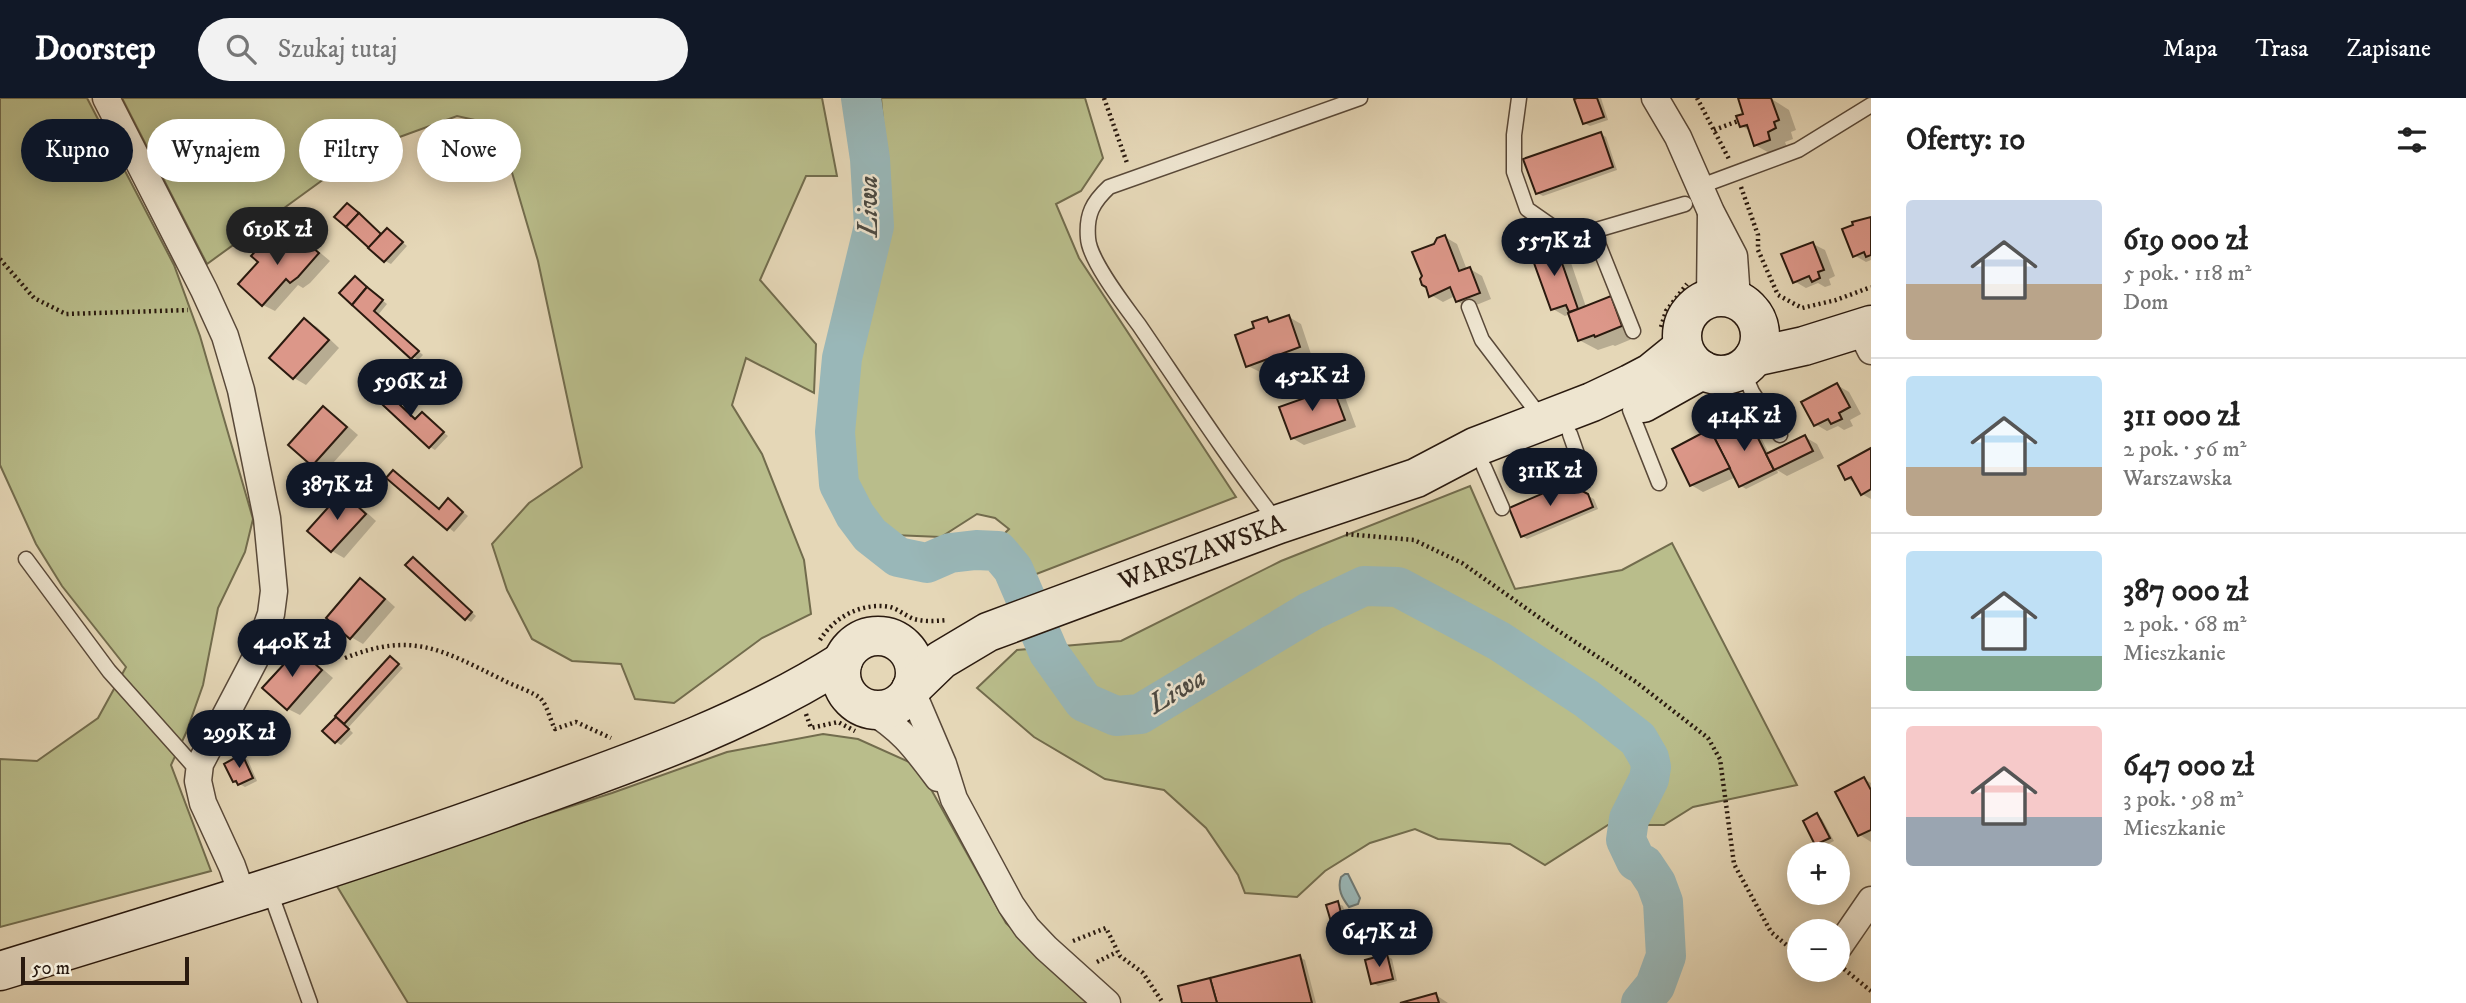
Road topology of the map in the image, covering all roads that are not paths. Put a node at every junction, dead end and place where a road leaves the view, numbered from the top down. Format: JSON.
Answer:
{"nodes":[{"id":1,"x":106,"y":98,"type":"edge"},
{"id":2,"x":1360,"y":98,"type":"edge"},
{"id":3,"x":1519,"y":98,"type":"edge"},
{"id":4,"x":1655,"y":98,"type":"edge"},
{"id":5,"x":1871,"y":105,"type":"edge"},
{"id":6,"x":1693,"y":195,"type":"junction"},
{"id":7,"x":1593,"y":231,"type":"junction"},
{"id":8,"x":1469,"y":307,"type":"dead end"},
{"id":9,"x":1732,"y":320,"type":"junction"},
{"id":10,"x":1868,"y":327,"type":"edge"},
{"id":11,"x":1633,"y":331,"type":"dead end"},
{"id":12,"x":1681,"y":352,"type":"junction"},
{"id":13,"x":1630,"y":410,"type":"junction"},
{"id":14,"x":1555,"y":428,"type":"junction"},
{"id":15,"x":1780,"y":435,"type":"dead end"},
{"id":16,"x":1485,"y":467,"type":"junction"},
{"id":17,"x":1584,"y":474,"type":"dead end"},
{"id":18,"x":1416,"y":478,"type":"junction"},
{"id":19,"x":1659,"y":483,"type":"dead end"},
{"id":20,"x":1502,"y":508,"type":"dead end"},
{"id":21,"x":1279,"y":524,"type":"junction"},
{"id":22,"x":26,"y":559,"type":"dead end"},
{"id":23,"x":988,"y":632,"type":"junction"},
{"id":24,"x":900,"y":643,"type":"junction"},
{"id":25,"x":843,"y":661,"type":"junction"},
{"id":26,"x":911,"y":689,"type":"junction"},
{"id":27,"x":867,"y":721,"type":"junction"},
{"id":28,"x":697,"y":738,"type":"junction"},
{"id":29,"x":200,"y":764,"type":"junction"},
{"id":30,"x":954,"y":799,"type":"junction"},
{"id":31,"x":256,"y":893,"type":"junction"},
{"id":32,"x":1871,"y":900,"type":"edge"},
{"id":33,"x":1850,"y":931,"type":"edge"},
{"id":34,"x":0,"y":971,"type":"edge"},
{"id":35,"x":310,"y":1003,"type":"edge"},
{"id":36,"x":1107,"y":1003,"type":"edge"}],
"edges":[{"from":1,"to":29,"type":"street"},
{"from":2,"to":21,"type":"lane"},
{"from":3,"to":7,"type":"lane"},
{"from":4,"to":6,"type":"street"},
{"from":5,"to":6,"type":"lane"},
{"from":6,"to":7,"type":"lane"},
{"from":6,"to":9,"type":"street"},
{"from":7,"to":11,"type":"lane"},
{"from":8,"to":14,"type":"lane"},
{"from":9,"to":10,"type":"main road"},
{"from":9,"to":12,"type":"main road"},
{"from":9,"to":12,"type":"main road"},
{"from":9,"to":15,"type":"lane"},
{"from":12,"to":13,"type":"main road","name":"WARSZAWSKA"},
{"from":12,"to":14,"type":"main road","name":"WARSZAWSKA"},
{"from":13,"to":14,"type":"main road","name":"WARSZAWSKA"},
{"from":13,"to":19,"type":"lane"},
{"from":14,"to":16,"type":"main road","name":"WARSZAWSKA"},
{"from":14,"to":17,"type":"lane"},
{"from":14,"to":18,"type":"main road","name":"WARSZAWSKA"},
{"from":16,"to":18,"type":"main road","name":"WARSZAWSKA"},
{"from":16,"to":20,"type":"lane"},
{"from":18,"to":21,"type":"main road","name":"WARSZAWSKA"},
{"from":21,"to":23,"type":"main road","name":"WARSZAWSKA"},
{"from":22,"to":29,"type":"lane"},
{"from":23,"to":24,"type":"main road"},
{"from":23,"to":26,"type":"main road"},
{"from":24,"to":25,"type":"main road"},
{"from":24,"to":26,"type":"main road"},
{"from":25,"to":27,"type":"main road"},
{"from":25,"to":28,"type":"main road"},
{"from":26,"to":27,"type":"main road"},
{"from":26,"to":30,"type":"street"},
{"from":27,"to":28,"type":"main road"},
{"from":27,"to":30,"type":"street"},
{"from":28,"to":31,"type":"main road"},
{"from":29,"to":31,"type":"street"},
{"from":30,"to":36,"type":"street"},
{"from":31,"to":34,"type":"main road"},
{"from":31,"to":35,"type":"lane"},
{"from":32,"to":33,"type":"street"}]}
